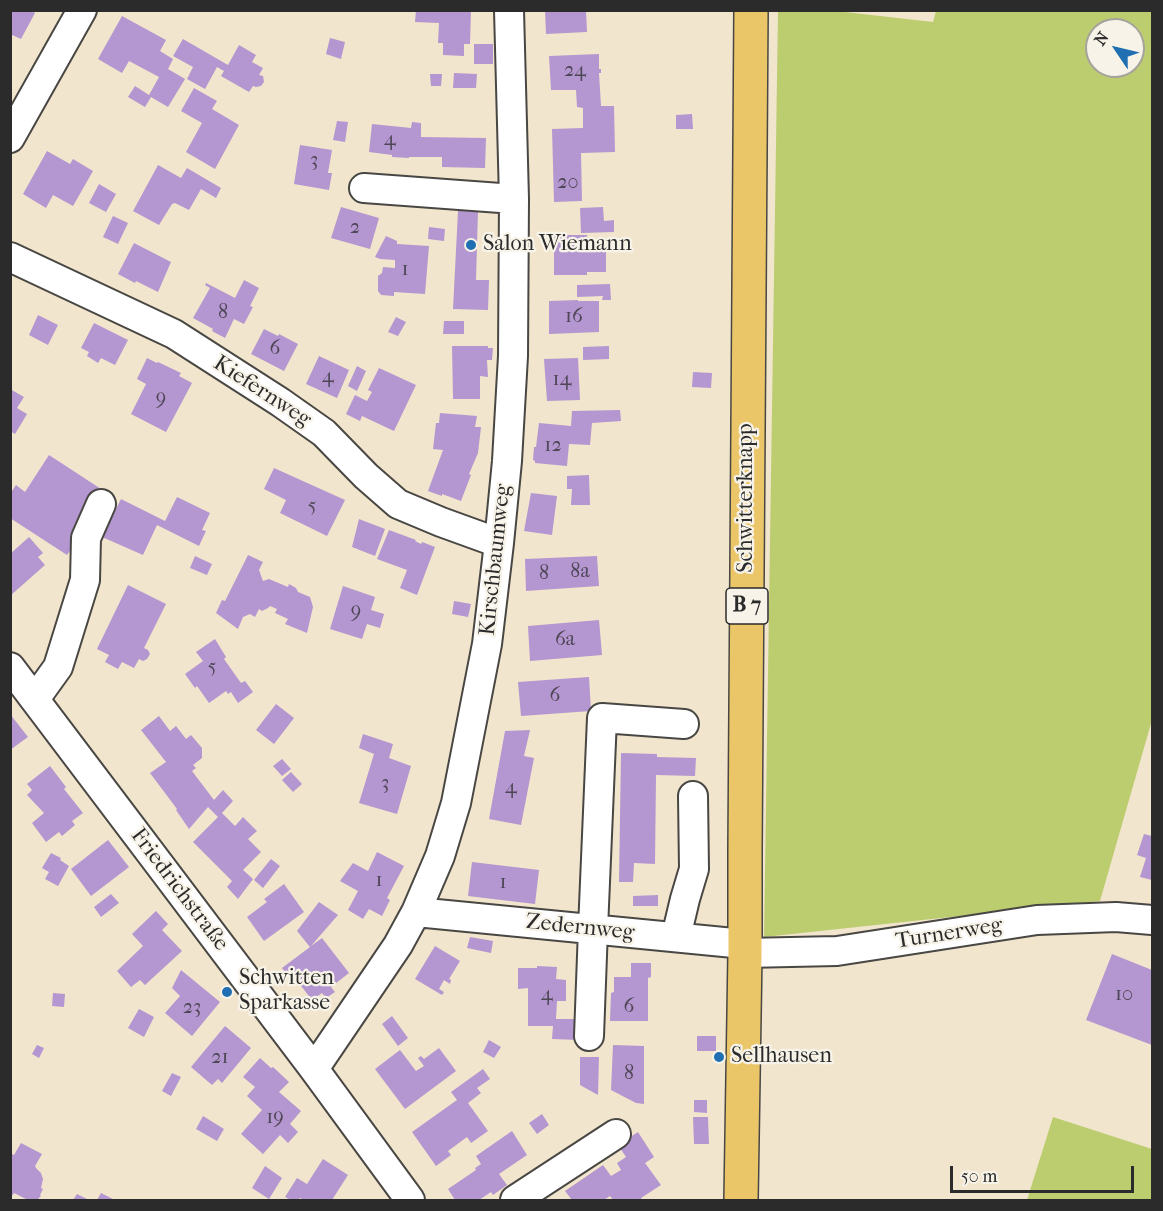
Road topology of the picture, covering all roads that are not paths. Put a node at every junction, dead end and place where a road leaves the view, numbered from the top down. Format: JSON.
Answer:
{"nodes":[{"id":1,"x":82,"y":10,"type":"edge"},
{"id":2,"x":509,"y":10,"type":"edge"},
{"id":3,"x":751,"y":10,"type":"edge"},
{"id":4,"x":10,"y":138,"type":"edge"},
{"id":5,"x":364,"y":188,"type":"dead end"},
{"id":6,"x":514,"y":199,"type":"junction"},
{"id":7,"x":10,"y":257,"type":"edge"},
{"id":8,"x":101,"y":504,"type":"dead end"},
{"id":9,"x":499,"y":543,"type":"junction"},
{"id":10,"x":10,"y":667,"type":"edge"},
{"id":11,"x":34,"y":699,"type":"junction"},
{"id":12,"x":684,"y":724,"type":"dead end"},
{"id":13,"x":693,"y":796,"type":"dead end"},
{"id":14,"x":416,"y":912,"type":"junction"},
{"id":15,"x":1152,"y":920,"type":"edge"},
{"id":16,"x":592,"y":929,"type":"junction"},
{"id":17,"x":676,"y":937,"type":"junction"},
{"id":18,"x":745,"y":948,"type":"junction"},
{"id":19,"x":590,"y":1036,"type":"dead end"},
{"id":20,"x":314,"y":1069,"type":"junction"},
{"id":21,"x":616,"y":1134,"type":"dead end"},
{"id":22,"x":410,"y":1200,"type":"edge"},
{"id":23,"x":515,"y":1200,"type":"edge"},
{"id":24,"x":741,"y":1200,"type":"edge"}],
"edges":[{"from":1,"to":4,"type":"street"},
{"from":2,"to":6,"type":"street","name":"Kirschbaumweg"},
{"from":3,"to":18,"type":"main road","name":"Schwitterknapp","number":"B 7"},
{"from":5,"to":6,"type":"street"},
{"from":6,"to":9,"type":"street","name":"Kirschbaumweg"},
{"from":7,"to":9,"type":"street","name":"Kiefernweg"},
{"from":8,"to":11,"type":"street"},
{"from":9,"to":14,"type":"street","name":"Kirschbaumweg"},
{"from":10,"to":11,"type":"street","name":"Friedrichstraße"},
{"from":11,"to":20,"type":"street","name":"Friedrichstraße"},
{"from":12,"to":16,"type":"street"},
{"from":13,"to":17,"type":"street"},
{"from":14,"to":16,"type":"street","name":"Zedernweg"},
{"from":14,"to":20,"type":"street","name":"Kirschbaumweg"},
{"from":15,"to":18,"type":"street","name":"Turnerweg"},
{"from":16,"to":17,"type":"street","name":"Zedernweg"},
{"from":16,"to":19,"type":"street"},
{"from":17,"to":18,"type":"street","name":"Zedernweg"},
{"from":18,"to":24,"type":"main road","name":"Schwitterknapp","number":"B 7"},
{"from":20,"to":22,"type":"street","name":"Friedrichstraße"},
{"from":21,"to":23,"type":"street"}]}
